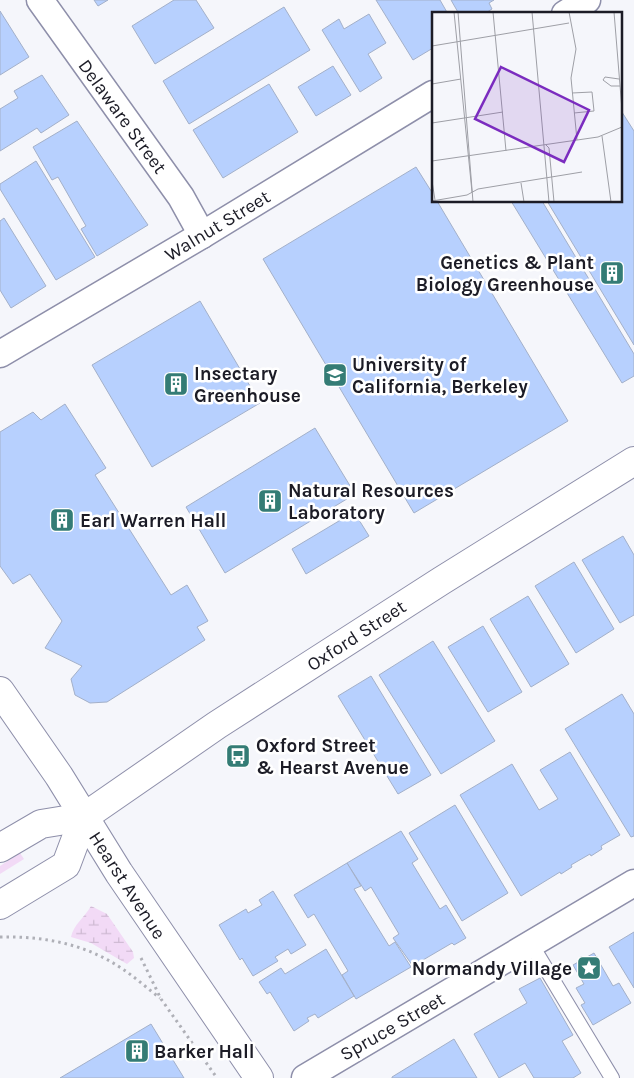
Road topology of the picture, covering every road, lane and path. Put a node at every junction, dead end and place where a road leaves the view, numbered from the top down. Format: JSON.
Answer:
{"nodes":[{"id":1,"x":40,"y":0,"type":"edge"},
{"id":2,"x":587,"y":0,"type":"edge"},
{"id":3,"x":568,"y":12,"type":"edge"},
{"id":4,"x":432,"y":95,"type":"edge"},
{"id":5,"x":202,"y":235,"type":"junction"},
{"id":6,"x":0,"y":354,"type":"edge"},
{"id":7,"x":634,"y":461,"type":"edge"},
{"id":8,"x":0,"y":691,"type":"edge"},
{"id":9,"x":84,"y":817,"type":"junction"},
{"id":10,"x":0,"y":848,"type":"edge"},
{"id":11,"x":634,"y":883,"type":"edge"},
{"id":12,"x":0,"y":905,"type":"edge"},
{"id":13,"x":0,"y":937,"type":"edge"},
{"id":14,"x":531,"y":944,"type":"junction"},
{"id":15,"x":217,"y":1078,"type":"edge"},
{"id":16,"x":259,"y":1078,"type":"edge"},
{"id":17,"x":305,"y":1078,"type":"edge"},
{"id":18,"x":612,"y":1078,"type":"edge"}],
"edges":[{"from":1,"to":5,"type":"street","name":"Delaware Street"},
{"from":2,"to":3,"type":"street"},
{"from":4,"to":5,"type":"street","name":"Walnut Street"},
{"from":5,"to":6,"type":"street","name":"Walnut Street"},
{"from":7,"to":9,"type":"street","name":"Oxford Street"},
{"from":8,"to":9,"type":"street","name":"Hearst Avenue"},
{"from":9,"to":10,"type":"street","name":"Oxford Street"},
{"from":9,"to":12,"type":"street"},
{"from":9,"to":16,"type":"street","name":"Hearst Avenue"},
{"from":11,"to":14,"type":"street","name":"Spruce Street"},
{"from":13,"to":15,"type":"path"},
{"from":14,"to":17,"type":"street","name":"Spruce Street"},
{"from":14,"to":18,"type":"lane"}]}
